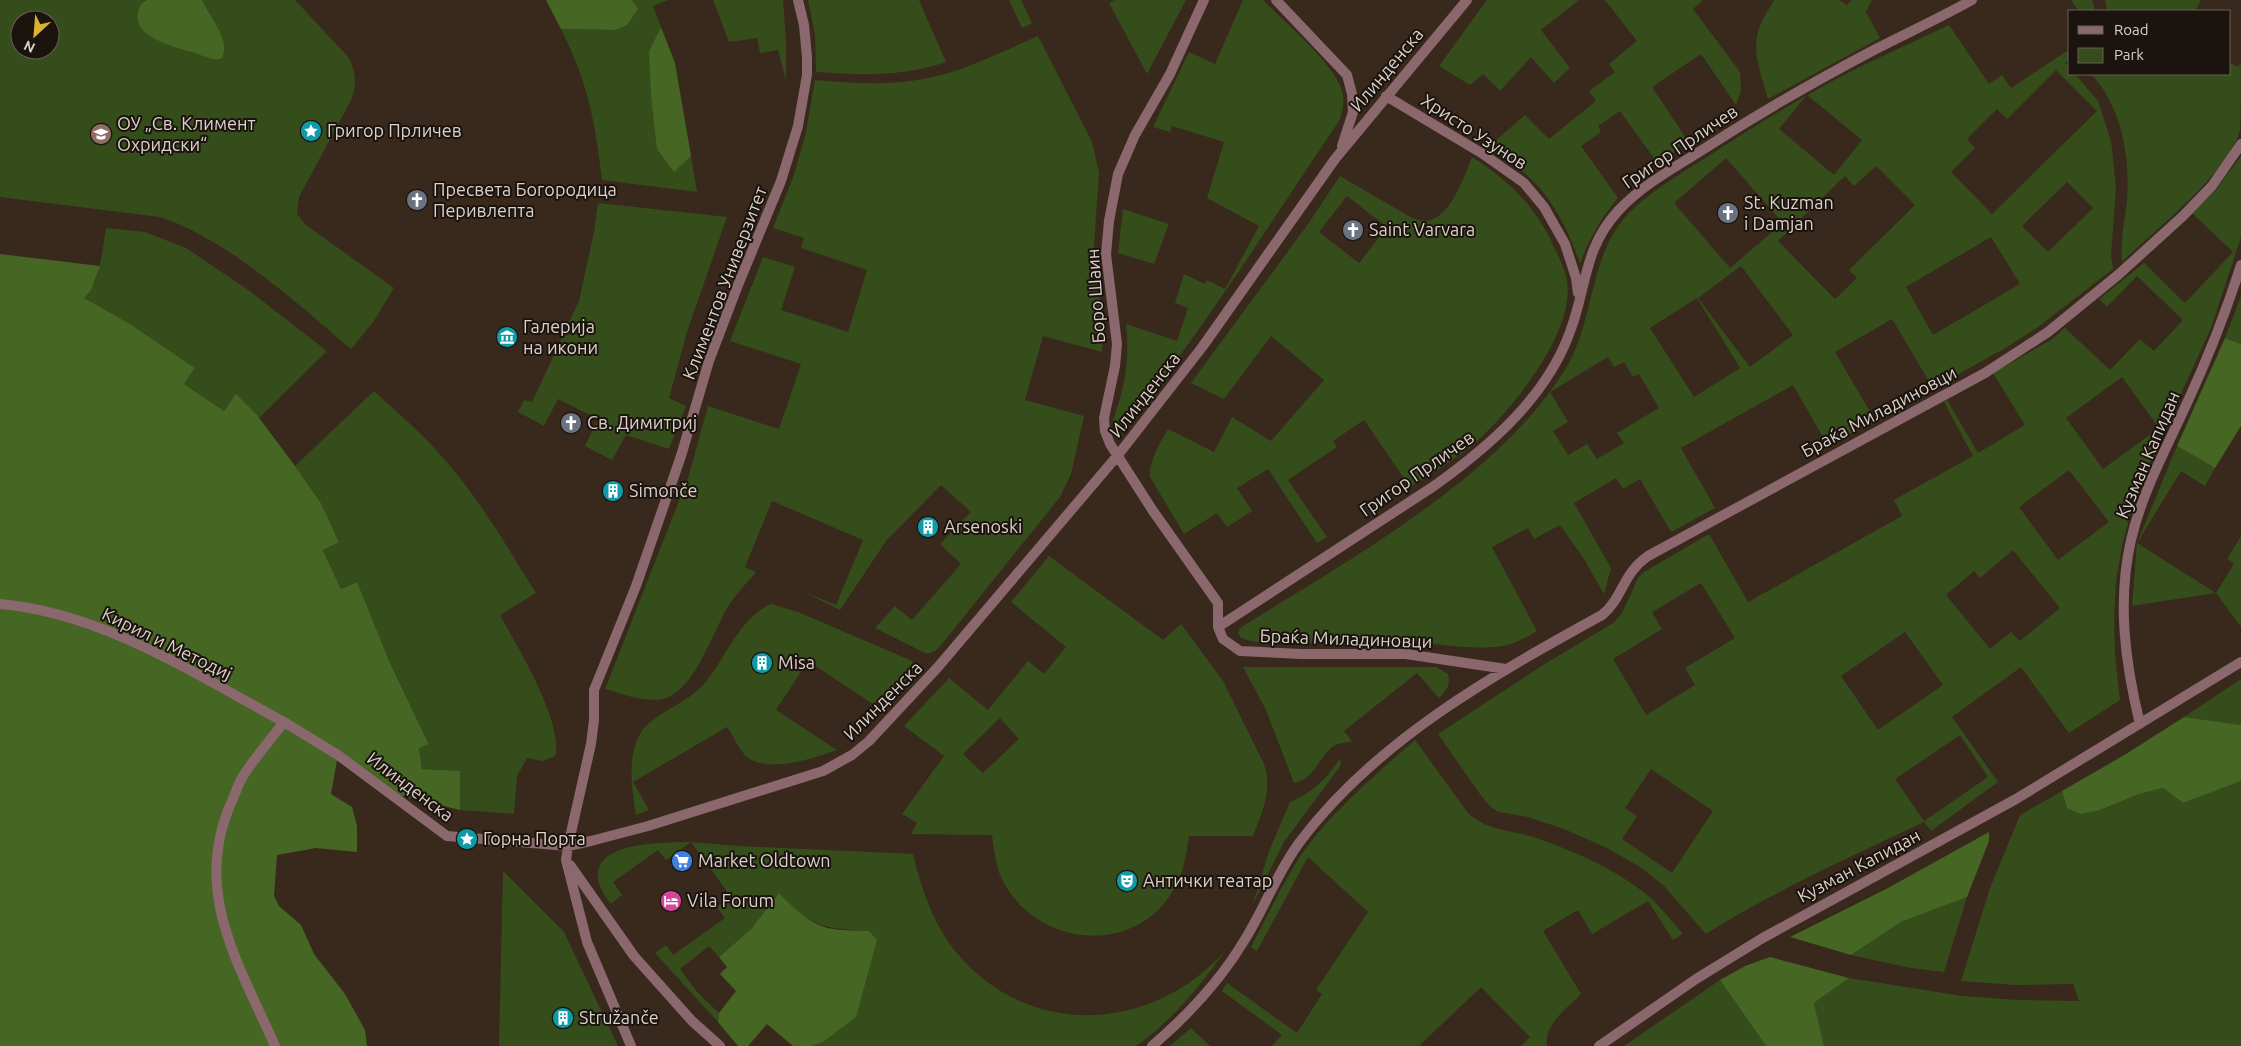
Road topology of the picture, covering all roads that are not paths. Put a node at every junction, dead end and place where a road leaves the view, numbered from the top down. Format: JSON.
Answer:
{"nodes":[{"id":1,"x":798,"y":0,"type":"edge"},
{"id":2,"x":1204,"y":0,"type":"edge"},
{"id":3,"x":1276,"y":0,"type":"edge"},
{"id":4,"x":1467,"y":0,"type":"edge"},
{"id":5,"x":1972,"y":0,"type":"edge"},
{"id":6,"x":1386,"y":96,"type":"junction"},
{"id":7,"x":2241,"y":144,"type":"edge"},
{"id":8,"x":1336,"y":158,"type":"junction"},
{"id":9,"x":2241,"y":265,"type":"edge"},
{"id":10,"x":1576,"y":314,"type":"junction"},
{"id":11,"x":1118,"y":456,"type":"junction"},
{"id":12,"x":0,"y":604,"type":"edge"},
{"id":13,"x":1218,"y":626,"type":"junction"},
{"id":14,"x":2241,"y":662,"type":"edge"},
{"id":15,"x":1506,"y":669,"type":"junction"},
{"id":16,"x":284,"y":722,"type":"junction"},
{"id":17,"x":2140,"y":724,"type":"junction"},
{"id":18,"x":568,"y":846,"type":"junction"},
{"id":19,"x":566,"y":860,"type":"junction"},
{"id":20,"x":275,"y":1046,"type":"edge"},
{"id":21,"x":631,"y":1046,"type":"edge"},
{"id":22,"x":720,"y":1046,"type":"edge"},
{"id":23,"x":1152,"y":1046,"type":"edge"},
{"id":24,"x":1599,"y":1046,"type":"edge"}],
"edges":[{"from":1,"to":18,"type":"street","name":"Климентов Универзитет"},
{"from":2,"to":11,"type":"street","name":"Боро Шаин"},
{"from":3,"to":8,"type":"street"},
{"from":4,"to":6,"type":"street","name":"Илинденска"},
{"from":5,"to":10,"type":"street","name":"Григор Прличев"},
{"from":6,"to":8,"type":"street","name":"Илинденска"},
{"from":6,"to":10,"type":"street","name":"Христо Узунов"},
{"from":7,"to":15,"type":"street","name":"Браќа Миладиновци"},
{"from":8,"to":11,"type":"street","name":"Илинденска"},
{"from":9,"to":17,"type":"street","name":"Кузман Капидан"},
{"from":10,"to":13,"type":"street","name":"Григор Прличев"},
{"from":11,"to":13,"type":"street"},
{"from":11,"to":18,"type":"street","name":"Илинденска"},
{"from":12,"to":16,"type":"street","name":"Кирил и Методиј"},
{"from":13,"to":15,"type":"street","name":"Браќа Миладиновци"},
{"from":14,"to":17,"type":"street","name":"Кузман Капидан"},
{"from":15,"to":23,"type":"street","name":"Браќа Миладиновци"},
{"from":16,"to":18,"type":"street","name":"Илинденска"},
{"from":16,"to":20,"type":"street"},
{"from":17,"to":24,"type":"street","name":"Кузман Капидан"},
{"from":18,"to":19,"type":"street","name":"Климентов Универзитет"},
{"from":19,"to":21,"type":"street"},
{"from":19,"to":22,"type":"street"}]}
